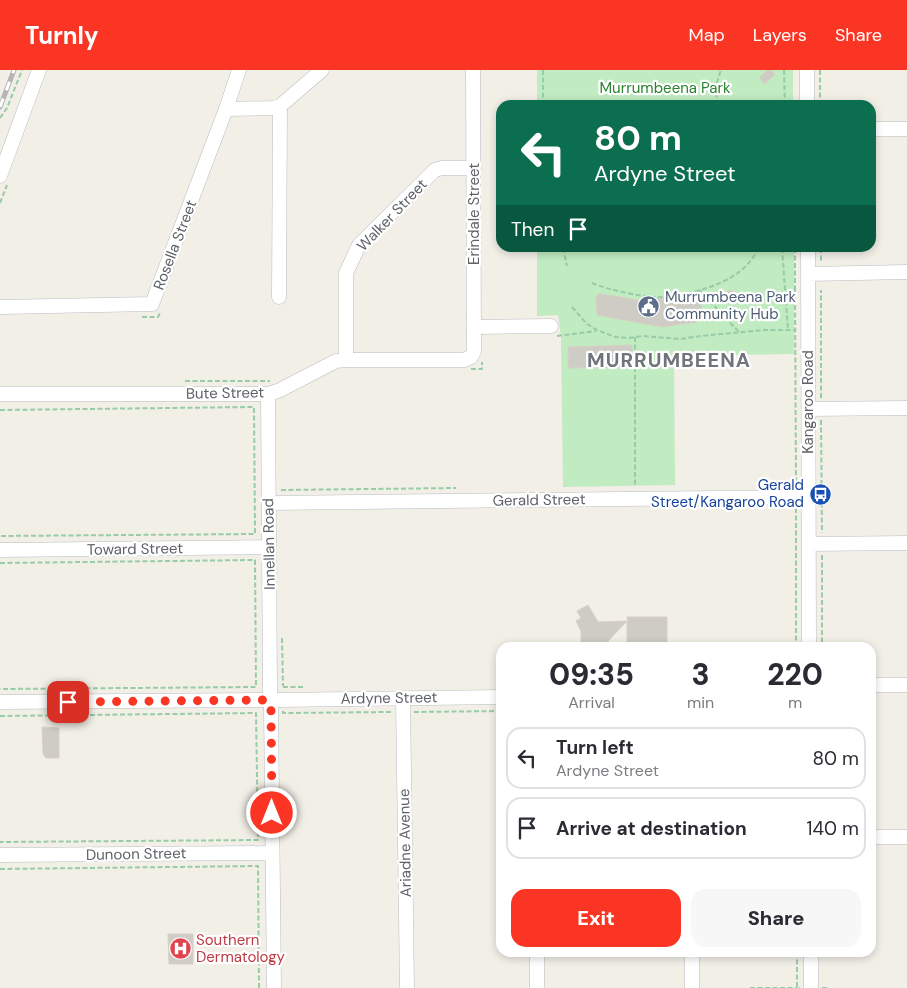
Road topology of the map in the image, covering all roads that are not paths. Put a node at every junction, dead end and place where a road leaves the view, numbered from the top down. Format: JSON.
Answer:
{"nodes":[{"id":1,"x":39,"y":70,"type":"edge"},
{"id":2,"x":240,"y":70,"type":"edge"},
{"id":3,"x":322,"y":70,"type":"edge"},
{"id":4,"x":473,"y":70,"type":"edge"},
{"id":5,"x":807,"y":70,"type":"edge"},
{"id":6,"x":808,"y":100,"type":"edge"},
{"id":7,"x":280,"y":106,"type":"junction"},
{"id":8,"x":226,"y":109,"type":"junction"},
{"id":9,"x":907,"y":128,"type":"edge"},
{"id":10,"x":876,"y":129,"type":"edge"},
{"id":11,"x":474,"y":168,"type":"junction"},
{"id":12,"x":0,"y":176,"type":"edge"},
{"id":13,"x":808,"y":252,"type":"edge"},
{"id":14,"x":907,"y":272,"type":"edge"},
{"id":15,"x":808,"y":274,"type":"junction"},
{"id":16,"x":279,"y":297,"type":"dead end"},
{"id":17,"x":0,"y":308,"type":"edge"},
{"id":18,"x":551,"y":326,"type":"road end"},
{"id":19,"x":474,"y":327,"type":"junction"},
{"id":20,"x":476,"y":358,"type":"joint"},
{"id":21,"x":346,"y":360,"type":"junction"},
{"id":22,"x":0,"y":394,"type":"edge"},
{"id":23,"x":268,"y":394,"type":"junction"},
{"id":24,"x":907,"y":408,"type":"edge"},
{"id":25,"x":815,"y":409,"type":"junction"},
{"id":26,"x":802,"y":497,"type":"junction"},
{"id":27,"x":269,"y":503,"type":"junction"},
{"id":28,"x":907,"y":543,"type":"edge"},
{"id":29,"x":816,"y":544,"type":"junction"},
{"id":30,"x":269,"y":547,"type":"junction"},
{"id":31,"x":0,"y":550,"type":"edge"},
{"id":32,"x":809,"y":642,"type":"edge"},
{"id":33,"x":876,"y":685,"type":"edge"},
{"id":34,"x":907,"y":685,"type":"edge"},
{"id":35,"x":496,"y":697,"type":"edge"},
{"id":36,"x":403,"y":698,"type":"junction"},
{"id":37,"x":271,"y":700,"type":"junction"},
{"id":38,"x":0,"y":702,"type":"edge"},
{"id":39,"x":876,"y":837,"type":"edge"},
{"id":40,"x":907,"y":837,"type":"edge"},
{"id":41,"x":272,"y":853,"type":"junction"},
{"id":42,"x":0,"y":855,"type":"edge"},
{"id":43,"x":536,"y":957,"type":"edge"},
{"id":44,"x":692,"y":957,"type":"edge"},
{"id":45,"x":810,"y":957,"type":"edge"},
{"id":46,"x":274,"y":988,"type":"edge"},
{"id":47,"x":407,"y":988,"type":"edge"},
{"id":48,"x":537,"y":988,"type":"edge"},
{"id":49,"x":692,"y":988,"type":"edge"},
{"id":50,"x":811,"y":988,"type":"edge"}],
"edges":[{"from":1,"to":12,"type":"street"},
{"from":2,"to":8,"type":"street","name":"Rosella Street"},
{"from":3,"to":7,"type":"street"},
{"from":4,"to":11,"type":"street","name":"Erindale Street"},
{"from":5,"to":6,"type":"street"},
{"from":7,"to":8,"type":"street"},
{"from":7,"to":16,"type":"street"},
{"from":8,"to":17,"type":"street","name":"Rosella Street"},
{"from":9,"to":10,"type":"street"},
{"from":11,"to":19,"type":"street","name":"Erindale Street"},
{"from":11,"to":21,"type":"street","name":"Walker Street"},
{"from":13,"to":15,"type":"street","name":"Kangaroo Road"},
{"from":14,"to":15,"type":"street"},
{"from":15,"to":25,"type":"street","name":"Kangaroo Road"},
{"from":18,"to":19,"type":"street"},
{"from":19,"to":20,"type":"street","name":"Erindale Street"},
{"from":20,"to":21,"type":"street","name":"Bute Street"},
{"from":21,"to":23,"type":"street","name":"Bute Street"},
{"from":22,"to":23,"type":"street","name":"Bute Street"},
{"from":23,"to":27,"type":"street","name":"Innellan Road"},
{"from":24,"to":25,"type":"street"},
{"from":25,"to":26,"type":"street","name":"Kangaroo Road"},
{"from":26,"to":27,"type":"street","name":"Gerald Street"},
{"from":26,"to":29,"type":"street","name":"Kangaroo Road"},
{"from":27,"to":30,"type":"street","name":"Innellan Road"},
{"from":28,"to":29,"type":"street"},
{"from":29,"to":32,"type":"street","name":"Kangaroo Road"},
{"from":30,"to":31,"type":"street","name":"Toward Street"},
{"from":30,"to":37,"type":"street","name":"Innellan Road"},
{"from":33,"to":34,"type":"street"},
{"from":35,"to":36,"type":"street","name":"Ardyne Street"},
{"from":36,"to":37,"type":"street","name":"Ardyne Street"},
{"from":36,"to":47,"type":"street","name":"Ariadne Avenue"},
{"from":37,"to":38,"type":"street","name":"Ardyne Street"},
{"from":37,"to":41,"type":"street","name":"Innellan Road"},
{"from":39,"to":40,"type":"street"},
{"from":41,"to":42,"type":"street","name":"Dunoon Street"},
{"from":41,"to":46,"type":"street","name":"Innellan Road"},
{"from":43,"to":48,"type":"street"},
{"from":44,"to":49,"type":"street"},
{"from":45,"to":50,"type":"street"}]}
